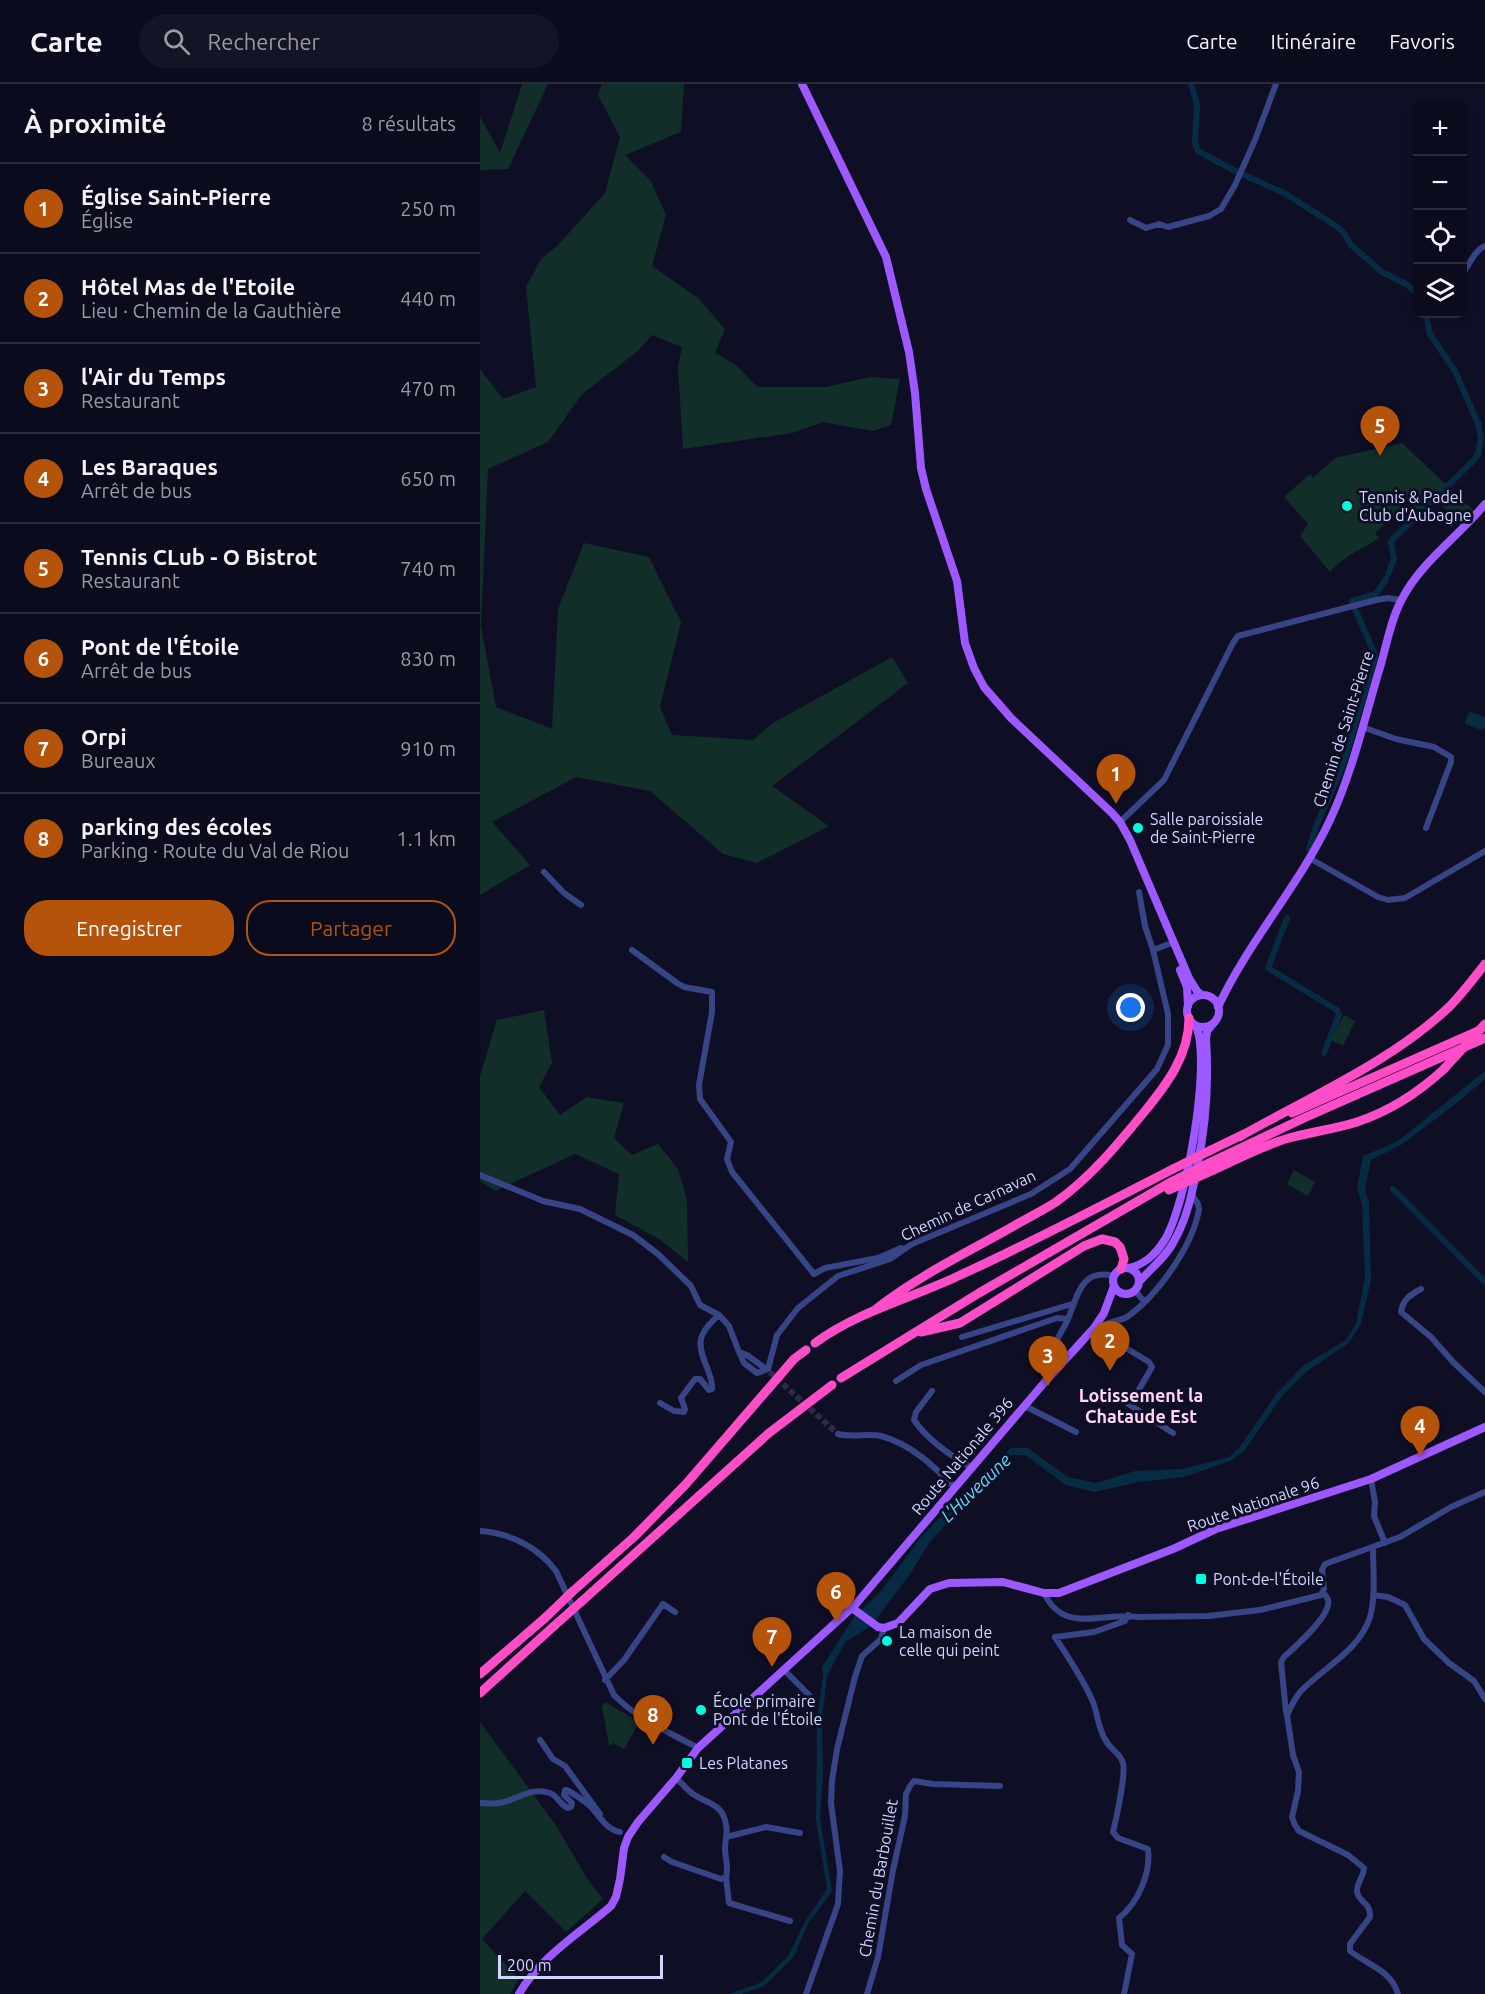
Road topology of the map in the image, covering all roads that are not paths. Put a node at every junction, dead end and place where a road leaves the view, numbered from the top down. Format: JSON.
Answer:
{"nodes":[{"id":1,"x":802,"y":84,"type":"edge"},
{"id":2,"x":1276,"y":84,"type":"edge"},
{"id":3,"x":1130,"y":220,"type":"dead end"},
{"id":4,"x":1485,"y":246,"type":"edge"},
{"id":5,"x":1467,"y":267,"type":"edge"},
{"id":6,"x":1485,"y":504,"type":"edge"},
{"id":7,"x":1401,"y":600,"type":"junction"},
{"id":8,"x":1362,"y":727,"type":"junction"},
{"id":9,"x":1120,"y":822,"type":"junction"},
{"id":10,"x":1426,"y":828,"type":"dead end"},
{"id":11,"x":1485,"y":851,"type":"edge"},
{"id":12,"x":1311,"y":859,"type":"junction"},
{"id":13,"x":544,"y":872,"type":"dead end"},
{"id":14,"x":1152,"y":891,"type":"junction"},
{"id":15,"x":1139,"y":892,"type":"dead end"},
{"id":16,"x":581,"y":905,"type":"dead end"},
{"id":17,"x":1169,"y":944,"type":"junction"},
{"id":18,"x":632,"y":950,"type":"dead end"},
{"id":19,"x":1154,"y":950,"type":"junction"},
{"id":20,"x":1485,"y":964,"type":"edge"},
{"id":21,"x":1237,"y":972,"type":"junction"},
{"id":22,"x":1205,"y":995,"type":"junction"},
{"id":23,"x":1188,"y":1006,"type":"junction"},
{"id":24,"x":1218,"y":1007,"type":"junction"},
{"id":25,"x":1188,"y":1018,"type":"junction"},
{"id":26,"x":1213,"y":1024,"type":"junction"},
{"id":27,"x":1196,"y":1026,"type":"junction"},
{"id":28,"x":1485,"y":1026,"type":"edge"},
{"id":29,"x":1485,"y":1038,"type":"edge"},
{"id":30,"x":1239,"y":1137,"type":"junction"},
{"id":31,"x":1208,"y":1168,"type":"junction"},
{"id":32,"x":480,"y":1175,"type":"edge"},
{"id":33,"x":1192,"y":1195,"type":"junction"},
{"id":34,"x":912,"y":1244,"type":"junction"},
{"id":35,"x":1121,"y":1271,"type":"junction"},
{"id":36,"x":1140,"y":1281,"type":"junction"},
{"id":37,"x":1114,"y":1286,"type":"junction"},
{"id":38,"x":1421,"y":1289,"type":"dead end"},
{"id":39,"x":1135,"y":1291,"type":"junction"},
{"id":40,"x":1124,"y":1294,"type":"junction"},
{"id":41,"x":1144,"y":1301,"type":"junction"},
{"id":42,"x":1072,"y":1304,"type":"junction"},
{"id":43,"x":876,"y":1309,"type":"junction"},
{"id":44,"x":1104,"y":1312,"type":"junction"},
{"id":45,"x":719,"y":1315,"type":"junction"},
{"id":46,"x":1068,"y":1318,"type":"junction"},
{"id":47,"x":913,"y":1334,"type":"junction"},
{"id":48,"x":962,"y":1338,"type":"dead end"},
{"id":49,"x":815,"y":1343,"type":"dead end"},
{"id":50,"x":806,"y":1350,"type":"dead end"},
{"id":51,"x":739,"y":1352,"type":"junction"},
{"id":52,"x":1065,"y":1361,"type":"junction"},
{"id":53,"x":762,"y":1366,"type":"tunnel mouth"},
{"id":54,"x":841,"y":1378,"type":"dead end"},
{"id":55,"x":896,"y":1381,"type":"dead end"},
{"id":56,"x":832,"y":1384,"type":"dead end"},
{"id":57,"x":932,"y":1391,"type":"dead end"},
{"id":58,"x":1485,"y":1392,"type":"edge"},
{"id":59,"x":1121,"y":1399,"type":"dead end"},
{"id":60,"x":660,"y":1403,"type":"dead end"},
{"id":61,"x":1130,"y":1405,"type":"junction"},
{"id":62,"x":1025,"y":1406,"type":"junction"},
{"id":63,"x":1485,"y":1427,"type":"edge"},
{"id":64,"x":1076,"y":1432,"type":"dead end"},
{"id":65,"x":1173,"y":1433,"type":"dead end"},
{"id":66,"x":838,"y":1434,"type":"tunnel mouth"},
{"id":67,"x":972,"y":1468,"type":"junction"},
{"id":68,"x":1371,"y":1479,"type":"junction"},
{"id":69,"x":955,"y":1488,"type":"junction"},
{"id":70,"x":1483,"y":1493,"type":"edge"},
{"id":71,"x":1485,"y":1501,"type":"edge"},
{"id":72,"x":480,"y":1531,"type":"edge"},
{"id":73,"x":1385,"y":1543,"type":"junction"},
{"id":74,"x":1373,"y":1548,"type":"junction"},
{"id":75,"x":1323,"y":1592,"type":"junction"},
{"id":76,"x":1044,"y":1593,"type":"junction"},
{"id":77,"x":1373,"y":1595,"type":"junction"},
{"id":78,"x":854,"y":1610,"type":"junction"},
{"id":79,"x":675,"y":1612,"type":"dead end"},
{"id":80,"x":1128,"y":1615,"type":"junction"},
{"id":81,"x":881,"y":1628,"type":"junction"},
{"id":82,"x":615,"y":1669,"type":"junction"},
{"id":83,"x":783,"y":1669,"type":"junction"},
{"id":84,"x":601,"y":1672,"type":"junction"},
{"id":85,"x":480,"y":1674,"type":"edge"},
{"id":86,"x":605,"y":1680,"type":"junction"},
{"id":87,"x":480,"y":1693,"type":"edge"},
{"id":88,"x":810,"y":1696,"type":"dead end"},
{"id":89,"x":1485,"y":1699,"type":"edge"},
{"id":90,"x":1287,"y":1715,"type":"junction"},
{"id":91,"x":540,"y":1740,"type":"dead end"},
{"id":92,"x":698,"y":1748,"type":"junction"},
{"id":93,"x":676,"y":1778,"type":"junction"},
{"id":94,"x":1000,"y":1786,"type":"dead end"},
{"id":95,"x":480,"y":1803,"type":"edge"},
{"id":96,"x":800,"y":1833,"type":"dead end"},
{"id":97,"x":624,"y":1834,"type":"junction"},
{"id":98,"x":726,"y":1837,"type":"junction"},
{"id":99,"x":664,"y":1857,"type":"dead end"},
{"id":100,"x":726,"y":1876,"type":"junction"},
{"id":101,"x":790,"y":1921,"type":"dead end"},
{"id":102,"x":519,"y":1994,"type":"edge"},
{"id":103,"x":806,"y":1994,"type":"edge"},
{"id":104,"x":867,"y":1994,"type":"edge"},
{"id":105,"x":1124,"y":1994,"type":"edge"},
{"id":106,"x":1398,"y":1994,"type":"edge"}],
"edges":[{"from":1,"to":9,"type":"main road"},
{"from":2,"to":3,"type":"street"},
{"from":4,"to":5,"type":"street"},
{"from":6,"to":7,"type":"main road","name":"Chemin de Saint-Pierre"},
{"from":7,"to":8,"type":"main road","name":"Chemin de Saint-Pierre"},
{"from":7,"to":9,"type":"street"},
{"from":8,"to":10,"type":"street"},
{"from":8,"to":12,"type":"main road","name":"Chemin de Saint-Pierre"},
{"from":9,"to":14,"type":"main road"},
{"from":11,"to":12,"type":"street"},
{"from":12,"to":21,"type":"main road","name":"Chemin de Saint-Pierre"},
{"from":13,"to":16,"type":"street"},
{"from":14,"to":17,"type":"main road"},
{"from":14,"to":22,"type":"main road"},
{"from":15,"to":19,"type":"street","name":"Chemin de Carnavan"},
{"from":17,"to":19,"type":"street"},
{"from":17,"to":23,"type":"main road"},
{"from":18,"to":34,"type":"street"},
{"from":19,"to":34,"type":"street","name":"Chemin de Carnavan"},
{"from":20,"to":30,"type":"highway"},
{"from":21,"to":22,"type":"main road","name":"Chemin de Saint-Pierre"},
{"from":21,"to":24,"type":"main road","name":"Chemin de Saint-Pierre"},
{"from":22,"to":23,"type":"main road"},
{"from":22,"to":24,"type":"main road"},
{"from":23,"to":25,"type":"main road"},
{"from":24,"to":26,"type":"main road"},
{"from":25,"to":27,"type":"main road"},
{"from":25,"to":43,"type":"highway"},
{"from":26,"to":27,"type":"main road"},
{"from":26,"to":33,"type":"main road"},
{"from":27,"to":35,"type":"main road"},
{"from":28,"to":30,"type":"highway"},
{"from":28,"to":31,"type":"highway","bridge":true},
{"from":29,"to":31,"type":"highway"},
{"from":30,"to":43,"type":"highway","bridge":true},
{"from":31,"to":47,"type":"highway","bridge":true},
{"from":32,"to":45,"type":"street"},
{"from":33,"to":36,"type":"main road"},
{"from":33,"to":41,"type":"street"},
{"from":34,"to":51,"type":"street","name":"Chemin de Carnavan"},
{"from":35,"to":36,"type":"main road"},
{"from":35,"to":37,"type":"main road"},
{"from":35,"to":42,"type":"street"},
{"from":35,"to":47,"type":"highway"},
{"from":36,"to":39,"type":"main road"},
{"from":37,"to":40,"type":"main road"},
{"from":37,"to":44,"type":"main road"},
{"from":38,"to":58,"type":"street"},
{"from":39,"to":40,"type":"main road"},
{"from":39,"to":41,"type":"street"},
{"from":40,"to":44,"type":"main road"},
{"from":41,"to":61,"type":"street"},
{"from":42,"to":46,"type":"street"},
{"from":42,"to":48,"type":"street"},
{"from":43,"to":49,"type":"highway"},
{"from":44,"to":52,"type":"main road","name":"Route Nationale 396"},
{"from":45,"to":51,"type":"street"},
{"from":45,"to":60,"type":"street"},
{"from":46,"to":52,"type":"street"},
{"from":46,"to":55,"type":"street"},
{"from":47,"to":54,"type":"highway"},
{"from":50,"to":85,"type":"highway","bridge":true},
{"from":51,"to":53,"type":"street"},
{"from":52,"to":62,"type":"main road","name":"Route Nationale 396"},
{"from":56,"to":87,"type":"highway","bridge":true},
{"from":57,"to":67,"type":"street"},
{"from":59,"to":61,"type":"street"},
{"from":61,"to":65,"type":"street"},
{"from":62,"to":64,"type":"street"},
{"from":62,"to":67,"type":"main road","name":"Route Nationale 396"},
{"from":63,"to":68,"type":"main road","name":"Route Nationale 96"},
{"from":66,"to":69,"type":"street"},
{"from":67,"to":69,"type":"main road","name":"Route Nationale 396"},
{"from":68,"to":73,"type":"street"},
{"from":68,"to":76,"type":"main road","name":"Route Nationale 96"},
{"from":69,"to":78,"type":"main road","name":"Route Nationale 396"},
{"from":70,"to":71,"type":"street"},
{"from":70,"to":73,"type":"street"},
{"from":72,"to":84,"type":"street"},
{"from":73,"to":74,"type":"street"},
{"from":74,"to":75,"type":"street"},
{"from":74,"to":77,"type":"street"},
{"from":75,"to":80,"type":"street"},
{"from":75,"to":90,"type":"street"},
{"from":76,"to":80,"type":"street"},
{"from":76,"to":81,"type":"main road","name":"Route Nationale 96"},
{"from":77,"to":89,"type":"street"},
{"from":77,"to":90,"type":"street"},
{"from":78,"to":81,"type":"main road"},
{"from":78,"to":83,"type":"main road","name":"Route Nationale 396"},
{"from":79,"to":82,"type":"street"},
{"from":80,"to":105,"type":"street"},
{"from":81,"to":103,"type":"street"},
{"from":82,"to":84,"type":"street"},
{"from":82,"to":86,"type":"street"},
{"from":83,"to":88,"type":"street"},
{"from":83,"to":92,"type":"main road","name":"Route Nationale 396"},
{"from":84,"to":86,"type":"street"},
{"from":86,"to":92,"type":"street"},
{"from":90,"to":106,"type":"street"},
{"from":91,"to":97,"type":"street"},
{"from":92,"to":93,"type":"main road","name":"Route Nationale 396"},
{"from":93,"to":97,"type":"main road","name":"Route Nationale 396"},
{"from":93,"to":98,"type":"street"},
{"from":94,"to":104,"type":"street","name":"Chemin du Barbouillet"},
{"from":95,"to":97,"type":"street"},
{"from":96,"to":98,"type":"street"},
{"from":97,"to":102,"type":"main road"},
{"from":98,"to":100,"type":"street"},
{"from":99,"to":100,"type":"street"},
{"from":100,"to":101,"type":"street"}]}
